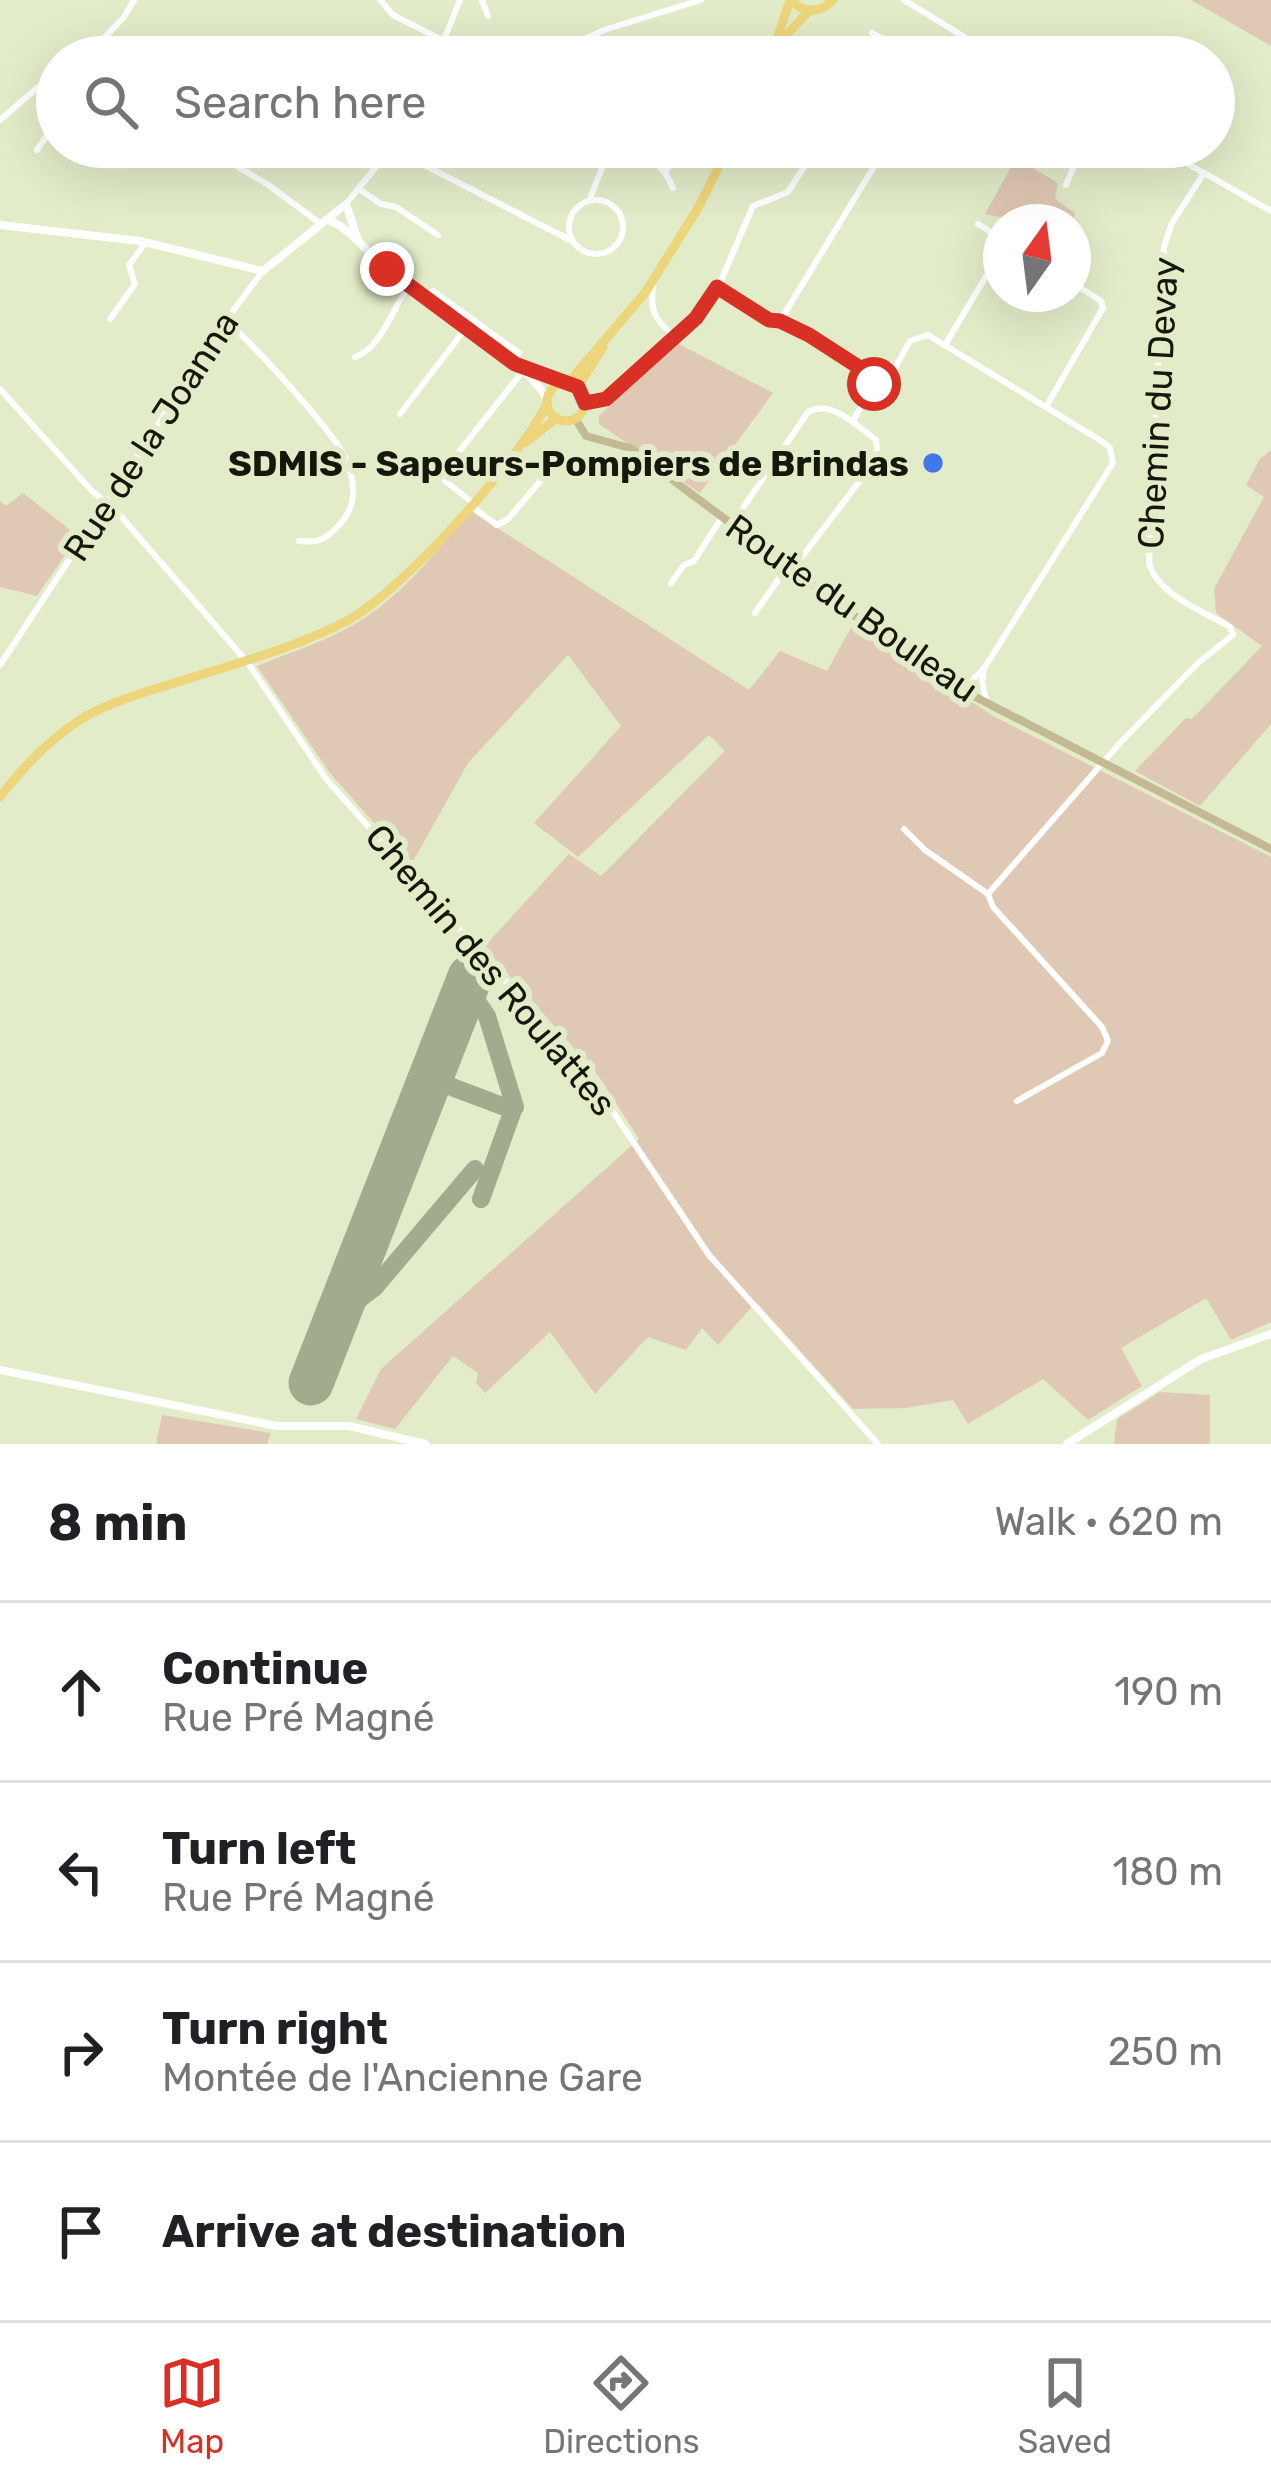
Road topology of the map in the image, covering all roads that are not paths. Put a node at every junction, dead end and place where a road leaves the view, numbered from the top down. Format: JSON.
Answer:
{"nodes":[{"id":1,"x":134,"y":0,"type":"edge"},
{"id":2,"x":380,"y":0,"type":"edge"},
{"id":3,"x":460,"y":0,"type":"edge"},
{"id":4,"x":482,"y":0,"type":"edge"},
{"id":5,"x":701,"y":0,"type":"edge"},
{"id":6,"x":790,"y":0,"type":"edge"},
{"id":7,"x":833,"y":0,"type":"edge"},
{"id":8,"x":904,"y":0,"type":"edge"},
{"id":9,"x":809,"y":10,"type":"junction"},
{"id":10,"x":488,"y":16,"type":"dead end"},
{"id":11,"x":872,"y":33,"type":"dead end"},
{"id":12,"x":106,"y":36,"type":"edge"},
{"id":13,"x":435,"y":36,"type":"edge"},
{"id":14,"x":444,"y":36,"type":"edge"},
{"id":15,"x":591,"y":36,"type":"edge"},
{"id":16,"x":778,"y":36,"type":"edge"},
{"id":17,"x":787,"y":36,"type":"edge"},
{"id":18,"x":878,"y":36,"type":"edge"},
{"id":19,"x":963,"y":36,"type":"edge"},
{"id":20,"x":36,"y":89,"type":"edge"},
{"id":21,"x":0,"y":120,"type":"edge"},
{"id":22,"x":240,"y":168,"type":"edge"},
{"id":23,"x":376,"y":168,"type":"edge"},
{"id":24,"x":428,"y":168,"type":"edge"},
{"id":25,"x":602,"y":168,"type":"edge"},
{"id":26,"x":662,"y":168,"type":"edge"},
{"id":27,"x":668,"y":168,"type":"edge"},
{"id":28,"x":718,"y":168,"type":"edge"},
{"id":29,"x":803,"y":168,"type":"edge"},
{"id":30,"x":873,"y":168,"type":"edge"},
{"id":31,"x":1073,"y":168,"type":"edge"},
{"id":32,"x":1195,"y":168,"type":"edge"},
{"id":33,"x":666,"y":171,"type":"junction"},
{"id":34,"x":1204,"y":173,"type":"junction"},
{"id":35,"x":1066,"y":185,"type":"dead end"},
{"id":36,"x":673,"y":188,"type":"dead end"},
{"id":37,"x":359,"y":189,"type":"junction"},
{"id":38,"x":589,"y":201,"type":"junction"},
{"id":39,"x":343,"y":206,"type":"junction"},
{"id":40,"x":1271,"y":211,"type":"edge"},
{"id":41,"x":324,"y":222,"type":"junction"},
{"id":42,"x":978,"y":224,"type":"dead end"},
{"id":43,"x":0,"y":225,"type":"edge"},
{"id":44,"x":983,"y":227,"type":"edge"},
{"id":45,"x":346,"y":229,"type":"junction"},
{"id":46,"x":437,"y":235,"type":"dead end"},
{"id":47,"x":358,"y":240,"type":"junction"},
{"id":48,"x":572,"y":241,"type":"junction"},
{"id":49,"x":146,"y":242,"type":"junction"},
{"id":50,"x":263,"y":271,"type":"junction"},
{"id":51,"x":653,"y":280,"type":"junction"},
{"id":52,"x":983,"y":281,"type":"edge"},
{"id":53,"x":409,"y":286,"type":"junction"},
{"id":54,"x":717,"y":287,"type":"junction"},
{"id":55,"x":1091,"y":295,"type":"edge"},
{"id":56,"x":424,"y":296,"type":"junction"},
{"id":57,"x":110,"y":319,"type":"dead end"},
{"id":58,"x":226,"y":320,"type":"junction"},
{"id":59,"x":780,"y":321,"type":"junction"},
{"id":60,"x":466,"y":328,"type":"junction"},
{"id":61,"x":675,"y":337,"type":"junction"},
{"id":62,"x":945,"y":345,"type":"junction"},
{"id":63,"x":519,"y":353,"type":"dead end"},
{"id":64,"x":355,"y":357,"type":"dead end"},
{"id":65,"x":519,"y":368,"type":"junction"},
{"id":66,"x":570,"y":384,"type":"junction"},
{"id":67,"x":874,"y":384,"type":"junction"},
{"id":68,"x":0,"y":389,"type":"edge"},
{"id":69,"x":547,"y":401,"type":"junction"},
{"id":70,"x":585,"y":403,"type":"junction"},
{"id":71,"x":1046,"y":407,"type":"junction"},
{"id":72,"x":400,"y":414,"type":"dead end"},
{"id":73,"x":556,"y":418,"type":"junction"},
{"id":74,"x":575,"y":418,"type":"junction"},
{"id":75,"x":853,"y":422,"type":"junction"},
{"id":76,"x":512,"y":454,"type":"junction"},
{"id":77,"x":548,"y":471,"type":"dead end"},
{"id":78,"x":106,"y":502,"type":"junction"},
{"id":79,"x":471,"y":503,"type":"junction"},
{"id":80,"x":722,"y":518,"type":"junction"},
{"id":81,"x":732,"y":524,"type":"junction"},
{"id":82,"x":298,"y":541,"type":"dead end"},
{"id":83,"x":790,"y":568,"type":"junction"},
{"id":84,"x":671,"y":583,"type":"dead end"},
{"id":85,"x":754,"y":613,"type":"dead end"},
{"id":86,"x":245,"y":660,"type":"junction"},
{"id":87,"x":0,"y":665,"type":"edge"},
{"id":88,"x":985,"y":667,"type":"junction"},
{"id":89,"x":962,"y":691,"type":"junction"},
{"id":90,"x":987,"y":704,"type":"junction"},
{"id":91,"x":1104,"y":761,"type":"junction"},
{"id":92,"x":0,"y":797,"type":"edge"},
{"id":93,"x":904,"y":829,"type":"dead end"},
{"id":94,"x":1271,"y":849,"type":"edge"},
{"id":95,"x":988,"y":894,"type":"junction"},
{"id":96,"x":1018,"y":1102,"type":"dead end"},
{"id":97,"x":1271,"y":1334,"type":"edge"},
{"id":98,"x":0,"y":1370,"type":"edge"},
{"id":99,"x":425,"y":1444,"type":"edge"},
{"id":100,"x":878,"y":1444,"type":"edge"},
{"id":101,"x":1067,"y":1444,"type":"edge"}],
"edges":[{"from":1,"to":12,"type":"street"},
{"from":2,"to":13,"type":"street"},
{"from":3,"to":14,"type":"street"},
{"from":4,"to":10,"type":"street"},
{"from":5,"to":15,"type":"street"},
{"from":6,"to":9,"type":"main road"},
{"from":6,"to":16,"type":"main road"},
{"from":7,"to":9,"type":"main road"},
{"from":8,"to":19,"type":"street"},
{"from":9,"to":17,"type":"main road"},
{"from":11,"to":18,"type":"street"},
{"from":20,"to":21,"type":"street"},
{"from":22,"to":41,"type":"street"},
{"from":23,"to":37,"type":"street"},
{"from":24,"to":48,"type":"street"},
{"from":25,"to":38,"type":"street"},
{"from":26,"to":33,"type":"street"},
{"from":27,"to":33,"type":"street"},
{"from":28,"to":51,"type":"main road"},
{"from":29,"to":54,"type":"street"},
{"from":30,"to":59,"type":"street"},
{"from":31,"to":35,"type":"street"},
{"from":32,"to":34,"type":"street"},
{"from":33,"to":36,"type":"street"},
{"from":34,"to":40,"type":"street"},
{"from":34,"to":91,"type":"street","name":"Chemin du Devay"},
{"from":37,"to":39,"type":"street"},
{"from":37,"to":46,"type":"street"},
{"from":38,"to":48,"type":"street"},
{"from":38,"to":48,"type":"street"},
{"from":39,"to":41,"type":"street","name":"Rue de la Joanna"},
{"from":39,"to":45,"type":"street"},
{"from":39,"to":47,"type":"street"},
{"from":41,"to":45,"type":"street"},
{"from":41,"to":50,"type":"street","name":"Rue de la Joanna"},
{"from":42,"to":44,"type":"street"},
{"from":43,"to":49,"type":"street"},
{"from":45,"to":47,"type":"street"},
{"from":47,"to":53,"type":"street"},
{"from":49,"to":50,"type":"street"},
{"from":49,"to":57,"type":"street"},
{"from":50,"to":58,"type":"street","name":"Rue de la Joanna"},
{"from":51,"to":61,"type":"street"},
{"from":51,"to":66,"type":"main road"},
{"from":52,"to":62,"type":"street"},
{"from":53,"to":56,"type":"street"},
{"from":53,"to":64,"type":"street"},
{"from":54,"to":59,"type":"street"},
{"from":54,"to":61,"type":"street"},
{"from":55,"to":71,"type":"street"},
{"from":56,"to":60,"type":"street"},
{"from":56,"to":63,"type":"street"},
{"from":58,"to":78,"type":"street","name":"Rue de la Joanna"},
{"from":58,"to":82,"type":"street"},
{"from":59,"to":67,"type":"street"},
{"from":60,"to":65,"type":"street"},
{"from":60,"to":72,"type":"street"},
{"from":61,"to":70,"type":"street"},
{"from":62,"to":67,"type":"street"},
{"from":62,"to":71,"type":"street"},
{"from":65,"to":66,"type":"street"},
{"from":65,"to":69,"type":"street"},
{"from":65,"to":79,"type":"street"},
{"from":66,"to":69,"type":"main road"},
{"from":66,"to":70,"type":"main road"},
{"from":67,"to":75,"type":"street"},
{"from":68,"to":78,"type":"street","name":"Chemin des Roulattes"},
{"from":69,"to":73,"type":"main road"},
{"from":69,"to":76,"type":"main road"},
{"from":70,"to":74,"type":"main road"},
{"from":71,"to":88,"type":"street"},
{"from":73,"to":74,"type":"main road"},
{"from":73,"to":76,"type":"main road"},
{"from":74,"to":80,"type":"main road","name":"Route du Bouleau"},
{"from":75,"to":81,"type":"street"},
{"from":75,"to":83,"type":"street"},
{"from":76,"to":79,"type":"main road"},
{"from":77,"to":79,"type":"street"},
{"from":78,"to":86,"type":"street","name":"Chemin des Roulattes"},
{"from":78,"to":87,"type":"street","name":"Rue de la Joanna"},
{"from":79,"to":86,"type":"main road"},
{"from":80,"to":81,"type":"main road","name":"Route du Bouleau"},
{"from":80,"to":84,"type":"street"},
{"from":81,"to":83,"type":"main road","name":"Route du Bouleau"},
{"from":83,"to":85,"type":"street"},
{"from":83,"to":89,"type":"main road","name":"Route du Bouleau"},
{"from":86,"to":92,"type":"main road"},
{"from":86,"to":100,"type":"street","name":"Chemin des Roulattes"},
{"from":88,"to":89,"type":"street"},
{"from":88,"to":90,"type":"street"},
{"from":89,"to":90,"type":"main road","name":"Route du Bouleau"},
{"from":90,"to":91,"type":"main road","name":"Route du Bouleau"},
{"from":91,"to":94,"type":"main road","name":"Route du Bouleau"},
{"from":91,"to":95,"type":"street"},
{"from":93,"to":95,"type":"street"},
{"from":95,"to":96,"type":"street"},
{"from":97,"to":101,"type":"street"},
{"from":98,"to":99,"type":"street"}]}
